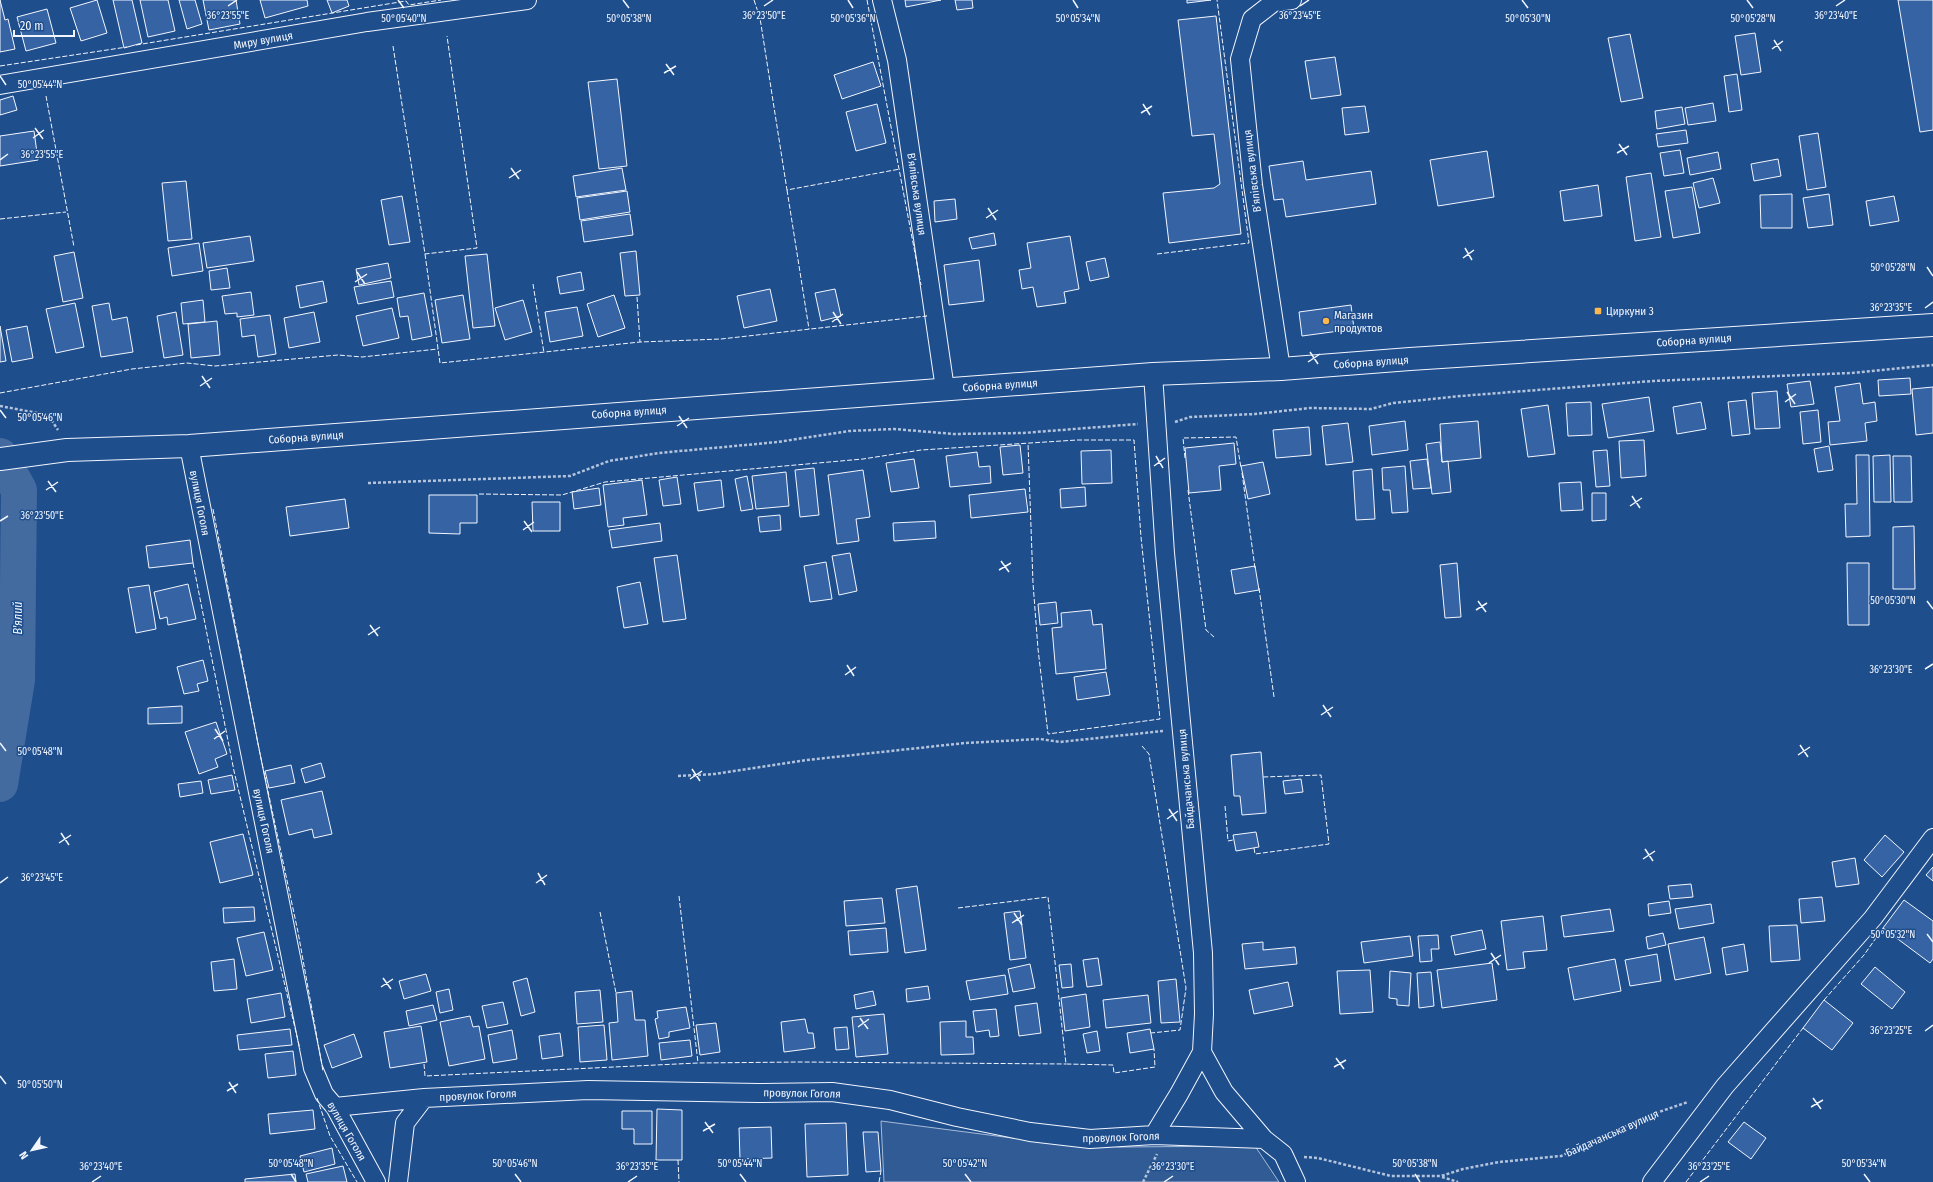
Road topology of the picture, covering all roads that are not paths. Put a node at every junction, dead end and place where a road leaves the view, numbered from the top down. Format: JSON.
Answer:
{"nodes":[{"id":1,"x":527,"y":0,"type":"edge"},
{"id":2,"x":882,"y":0,"type":"edge"},
{"id":3,"x":1292,"y":0,"type":"edge"},
{"id":4,"x":0,"y":85,"type":"edge"},
{"id":5,"x":1933,"y":325,"type":"edge"},
{"id":6,"x":1281,"y":369,"type":"junction"},
{"id":7,"x":1152,"y":374,"type":"junction"},
{"id":8,"x":945,"y":389,"type":"junction"},
{"id":9,"x":189,"y":446,"type":"junction"},
{"id":10,"x":0,"y":459,"type":"edge"},
{"id":11,"x":1933,"y":838,"type":"edge"},
{"id":12,"x":1202,"y":1052,"type":"junction"},
{"id":13,"x":424,"y":1098,"type":"junction"},
{"id":14,"x":335,"y":1107,"type":"junction"},
{"id":15,"x":1161,"y":1135,"type":"junction"},
{"id":16,"x":1264,"y":1139,"type":"junction"},
{"id":17,"x":376,"y":1182,"type":"edge"},
{"id":18,"x":398,"y":1182,"type":"edge"},
{"id":19,"x":1296,"y":1182,"type":"edge"},
{"id":20,"x":1652,"y":1182,"type":"edge"}],
"edges":[{"from":1,"to":4,"type":"street","name":"Миру вулиця"},
{"from":2,"to":8,"type":"street","name":"В’ялівська вулиця"},
{"from":3,"to":6,"type":"street","name":"В’ялівська вулиця"},
{"from":5,"to":6,"type":"street","name":"Соборна вулиця"},
{"from":6,"to":7,"type":"street","name":"Соборна вулиця"},
{"from":7,"to":8,"type":"street","name":"Соборна вулиця"},
{"from":7,"to":12,"type":"street","name":"Байдачанська вулиця"},
{"from":8,"to":9,"type":"street","name":"Соборна вулиця"},
{"from":9,"to":10,"type":"street","name":"Соборна вулиця"},
{"from":9,"to":14,"type":"street","name":"вулиця Гоголя"},
{"from":11,"to":20,"type":"street"},
{"from":12,"to":15,"type":"street"},
{"from":12,"to":16,"type":"street"},
{"from":13,"to":14,"type":"street","name":"провулок Гоголя"},
{"from":13,"to":15,"type":"street","name":"провулок Гоголя"},
{"from":13,"to":18,"type":"street"},
{"from":14,"to":17,"type":"street","name":"вулиця Гоголя"},
{"from":15,"to":16,"type":"street","name":"провулок Гоголя"},
{"from":16,"to":19,"type":"street"}]}
